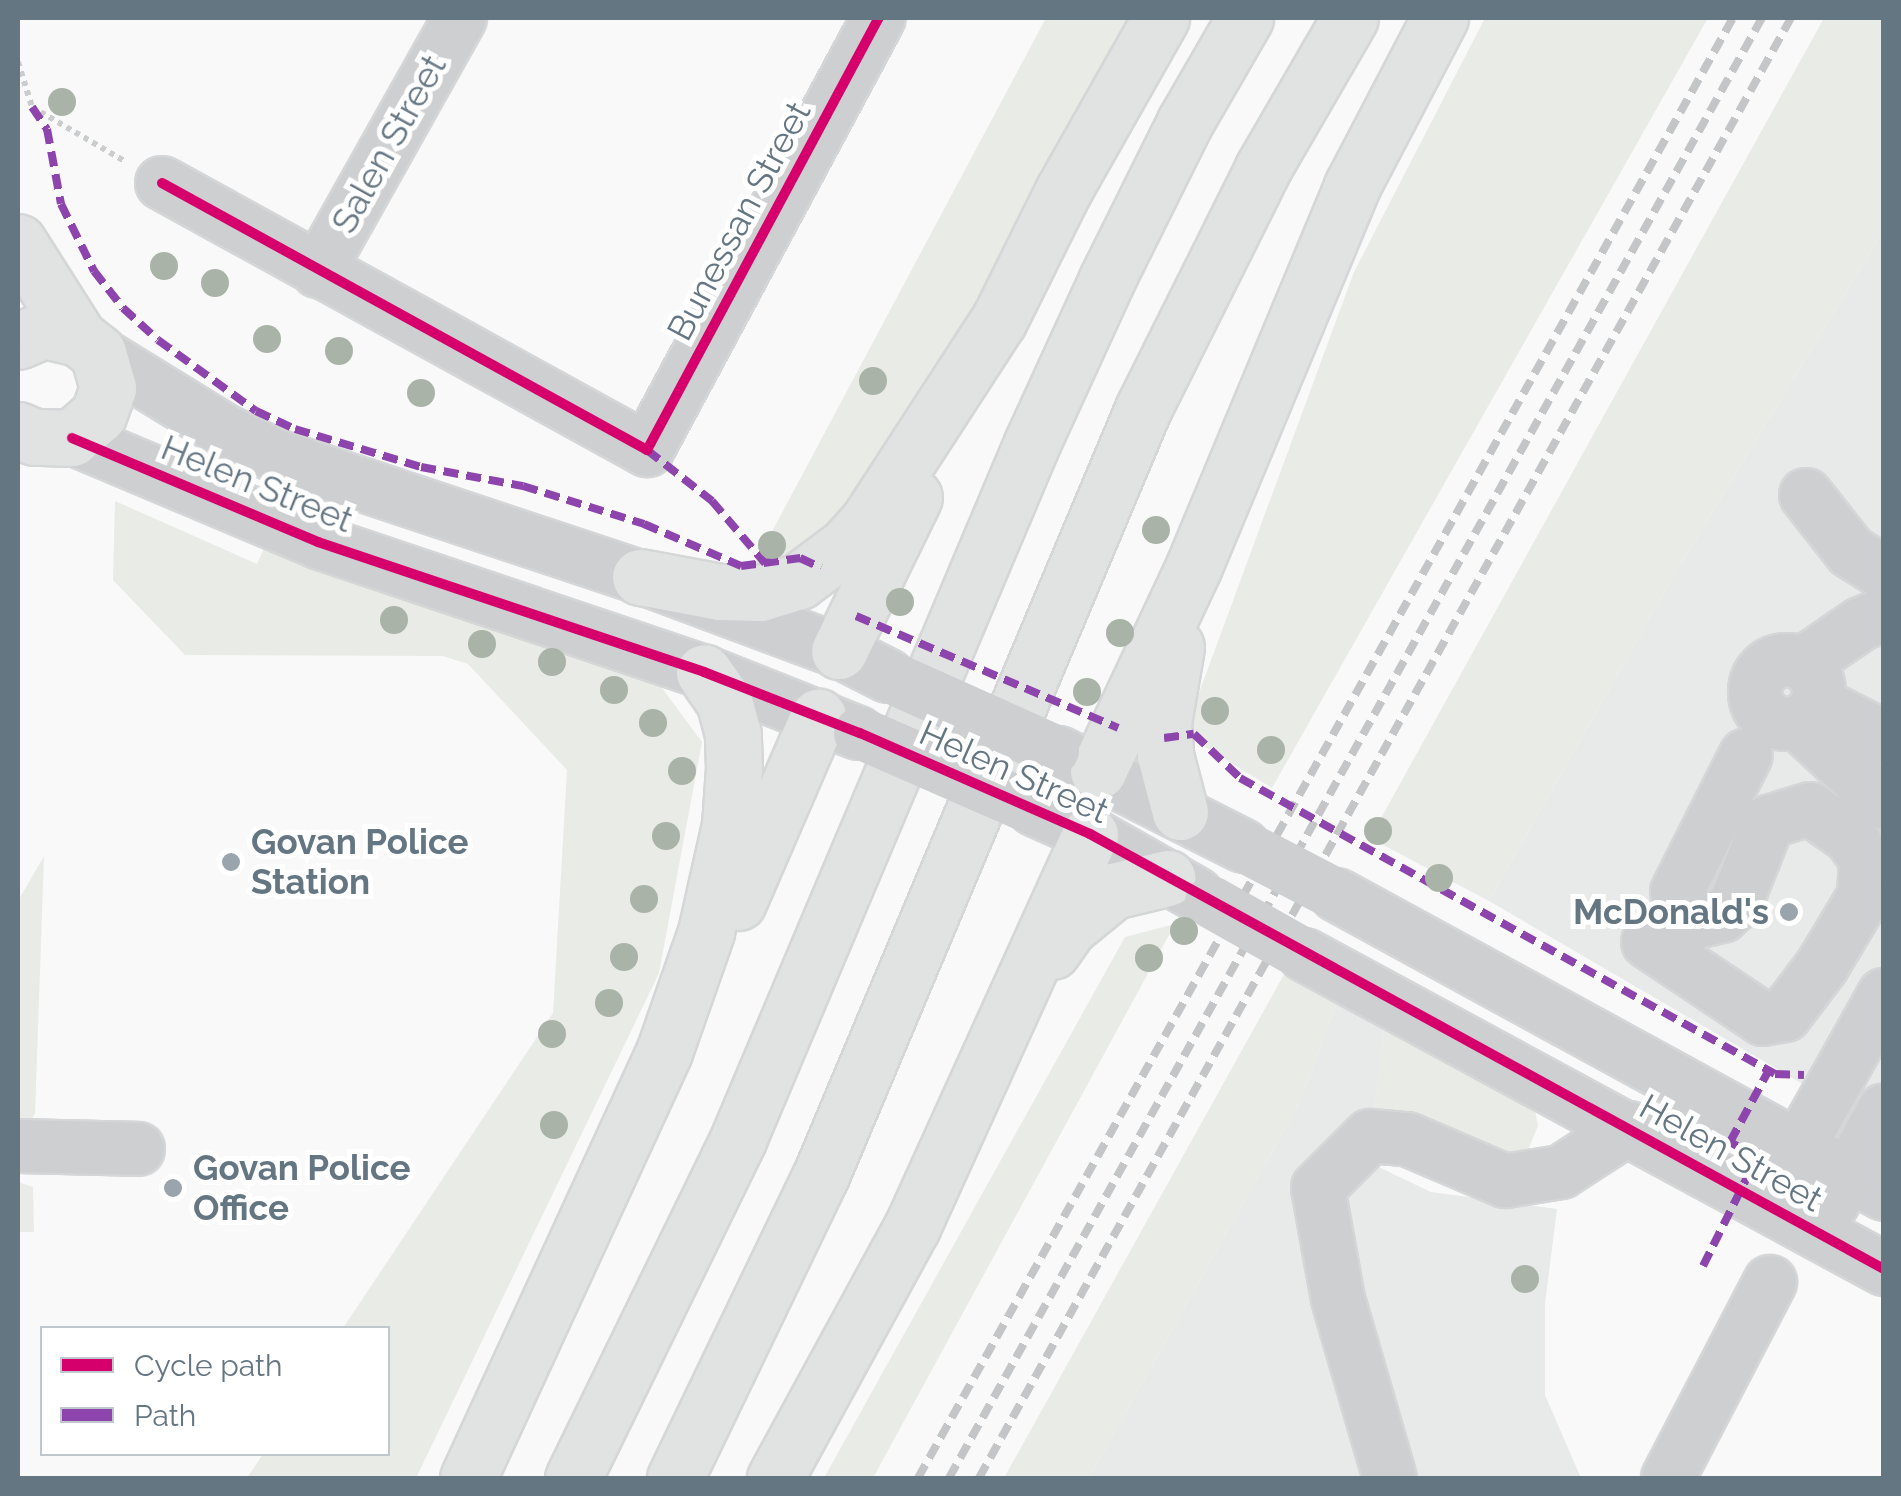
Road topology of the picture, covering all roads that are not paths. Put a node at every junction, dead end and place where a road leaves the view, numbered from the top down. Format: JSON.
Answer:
{"nodes":[{"id":1,"x":460,"y":18,"type":"edge"},
{"id":2,"x":878,"y":18,"type":"edge"},
{"id":3,"x":1161,"y":18,"type":"edge"},
{"id":4,"x":1245,"y":18,"type":"edge"},
{"id":5,"x":1350,"y":18,"type":"edge"},
{"id":6,"x":1440,"y":18,"type":"edge"},
{"id":7,"x":162,"y":183,"type":"road end"},
{"id":8,"x":18,"y":242,"type":"edge"},
{"id":9,"x":318,"y":272,"type":"junction"},
{"id":10,"x":1000,"y":320,"type":"junction"},
{"id":11,"x":18,"y":341,"type":"edge"},
{"id":12,"x":89,"y":345,"type":"junction"},
{"id":13,"x":40,"y":444,"type":"edge"},
{"id":14,"x":1806,"y":495,"type":"dead end"},
{"id":15,"x":1194,"y":566,"type":"junction"},
{"id":16,"x":1884,"y":572,"type":"edge"},
{"id":17,"x":640,"y":577,"type":"junction"},
{"id":18,"x":1884,"y":614,"type":"edge"},
{"id":19,"x":839,"y":652,"type":"junction"},
{"id":20,"x":704,"y":672,"type":"junction"},
{"id":21,"x":1806,"y":696,"type":"junction"},
{"id":22,"x":839,"y":725,"type":"junction"},
{"id":23,"x":1884,"y":738,"type":"edge"},
{"id":24,"x":1746,"y":755,"type":"dead end"},
{"id":25,"x":1076,"y":761,"type":"junction"},
{"id":26,"x":1884,"y":802,"type":"edge"},
{"id":27,"x":1180,"y":812,"type":"junction"},
{"id":28,"x":1090,"y":834,"type":"junction"},
{"id":29,"x":1188,"y":890,"type":"junction"},
{"id":30,"x":1648,"y":942,"type":"dead end"},
{"id":31,"x":1884,"y":995,"type":"edge"},
{"id":32,"x":998,"y":1032,"type":"junction"},
{"id":33,"x":664,"y":1052,"type":"junction"},
{"id":34,"x":1884,"y":1110,"type":"edge"},
{"id":35,"x":1629,"y":1128,"type":"junction"},
{"id":36,"x":18,"y":1146,"type":"edge"},
{"id":37,"x":1798,"y":1146,"type":"junction"},
{"id":38,"x":138,"y":1149,"type":"dead end"},
{"id":39,"x":1866,"y":1184,"type":"edge"},
{"id":40,"x":1768,"y":1202,"type":"junction"},
{"id":41,"x":1817,"y":1231,"type":"junction"},
{"id":42,"x":1884,"y":1268,"type":"edge"},
{"id":43,"x":1770,"y":1282,"type":"dead end"},
{"id":44,"x":468,"y":1478,"type":"edge"},
{"id":45,"x":574,"y":1478,"type":"edge"},
{"id":46,"x":674,"y":1478,"type":"edge"},
{"id":47,"x":775,"y":1478,"type":"edge"},
{"id":48,"x":1390,"y":1478,"type":"edge"},
{"id":49,"x":1668,"y":1478,"type":"edge"}],
"edges":[{"from":1,"to":9,"type":"street","name":"Salen Street"},
{"from":2,"to":9,"type":"street","name":"Bunessan Street"},
{"from":3,"to":10,"type":"main road"},
{"from":4,"to":45,"type":"main road"},
{"from":5,"to":46,"type":"main road"},
{"from":6,"to":15,"type":"main road"},
{"from":7,"to":9,"type":"street"},
{"from":8,"to":12,"type":"main road"},
{"from":10,"to":17,"type":"main road"},
{"from":10,"to":19,"type":"main road"},
{"from":11,"to":12,"type":"main road"},
{"from":12,"to":13,"type":"main road"},
{"from":12,"to":17,"type":"street","name":"Helen Street"},
{"from":13,"to":20,"type":"street","name":"Helen Street"},
{"from":14,"to":16,"type":"street"},
{"from":15,"to":25,"type":"main road"},
{"from":15,"to":27,"type":"main road"},
{"from":17,"to":19,"type":"street","name":"Helen Street"},
{"from":18,"to":21,"type":"street"},
{"from":19,"to":22,"type":"street"},
{"from":19,"to":25,"type":"street","name":"Helen Street","bridge":true},
{"from":20,"to":22,"type":"street","name":"Helen Street"},
{"from":20,"to":33,"type":"main road"},
{"from":21,"to":23,"type":"street"},
{"from":21,"to":26,"type":"street"},
{"from":22,"to":28,"type":"street","name":"Helen Street","bridge":true},
{"from":22,"to":33,"type":"main road"},
{"from":24,"to":30,"type":"street"},
{"from":25,"to":27,"type":"street","name":"Helen Street"},
{"from":25,"to":28,"type":"street"},
{"from":27,"to":37,"type":"street","name":"Helen Street","bridge":true},
{"from":28,"to":29,"type":"street","name":"Helen Street"},
{"from":28,"to":32,"type":"main road"},
{"from":29,"to":32,"type":"main road"},
{"from":29,"to":35,"type":"street","name":"Helen Street","bridge":true},
{"from":31,"to":37,"type":"street"},
{"from":32,"to":47,"type":"main road"},
{"from":33,"to":44,"type":"main road"},
{"from":34,"to":39,"type":"street"},
{"from":35,"to":40,"type":"street","name":"Helen Street"},
{"from":35,"to":48,"type":"street"},
{"from":36,"to":38,"type":"street"},
{"from":37,"to":39,"type":"street","name":"Helen Street"},
{"from":37,"to":40,"type":"street"},
{"from":39,"to":41,"type":"street"},
{"from":40,"to":41,"type":"street","name":"Helen Street"},
{"from":41,"to":42,"type":"street","name":"Helen Street"},
{"from":43,"to":49,"type":"street"}]}
